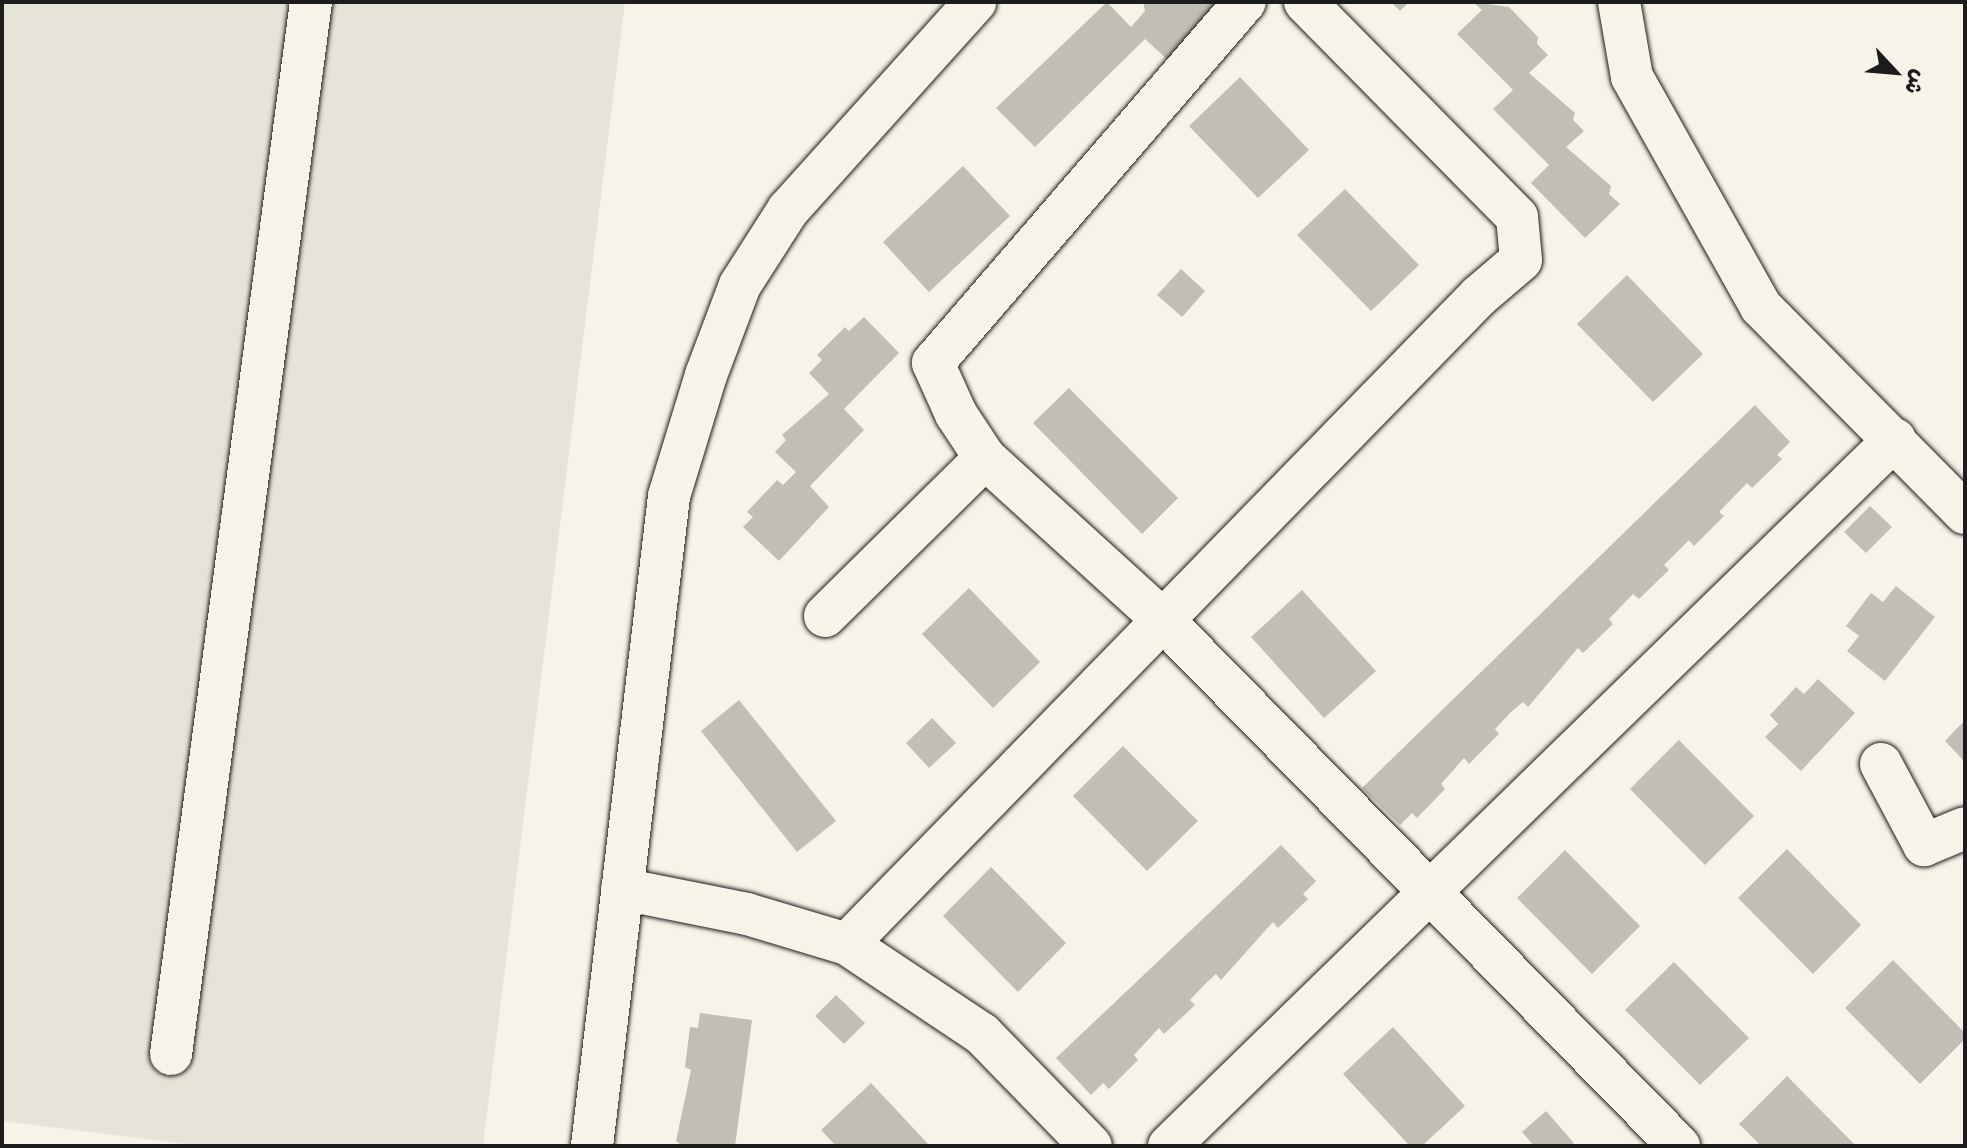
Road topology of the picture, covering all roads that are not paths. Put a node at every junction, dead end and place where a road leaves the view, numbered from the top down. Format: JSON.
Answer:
{"nodes":[{"id":1,"x":311,"y":2,"type":"edge"},
{"id":2,"x":975,"y":2,"type":"edge"},
{"id":3,"x":1245,"y":2,"type":"edge"},
{"id":4,"x":1305,"y":2,"type":"edge"},
{"id":5,"x":1619,"y":2,"type":"edge"},
{"id":6,"x":1895,"y":439,"type":"junction"},
{"id":7,"x":985,"y":458,"type":"junction"},
{"id":8,"x":1965,"y":513,"type":"edge"},
{"id":9,"x":825,"y":616,"type":"dead end"},
{"id":10,"x":1163,"y":620,"type":"junction"},
{"id":11,"x":1881,"y":764,"type":"dead end"},
{"id":12,"x":1965,"y":828,"type":"edge"},
{"id":13,"x":622,"y":889,"type":"junction"},
{"id":14,"x":1427,"y":894,"type":"junction"},
{"id":15,"x":847,"y":944,"type":"junction"},
{"id":16,"x":171,"y":1054,"type":"dead end"},
{"id":17,"x":592,"y":1146,"type":"edge"},
{"id":18,"x":1091,"y":1146,"type":"edge"},
{"id":19,"x":1169,"y":1146,"type":"edge"},
{"id":20,"x":1679,"y":1146,"type":"edge"}],
"edges":[{"from":1,"to":16,"type":"street"},
{"from":2,"to":13,"type":"street"},
{"from":3,"to":7,"type":"street"},
{"from":4,"to":10,"type":"street"},
{"from":5,"to":6,"type":"street"},
{"from":6,"to":8,"type":"street"},
{"from":6,"to":14,"type":"street"},
{"from":7,"to":9,"type":"street"},
{"from":7,"to":10,"type":"street"},
{"from":10,"to":14,"type":"street"},
{"from":10,"to":15,"type":"street"},
{"from":11,"to":12,"type":"street"},
{"from":13,"to":15,"type":"street"},
{"from":13,"to":17,"type":"street"},
{"from":14,"to":19,"type":"street"},
{"from":14,"to":20,"type":"street"},
{"from":15,"to":18,"type":"street"}]}
